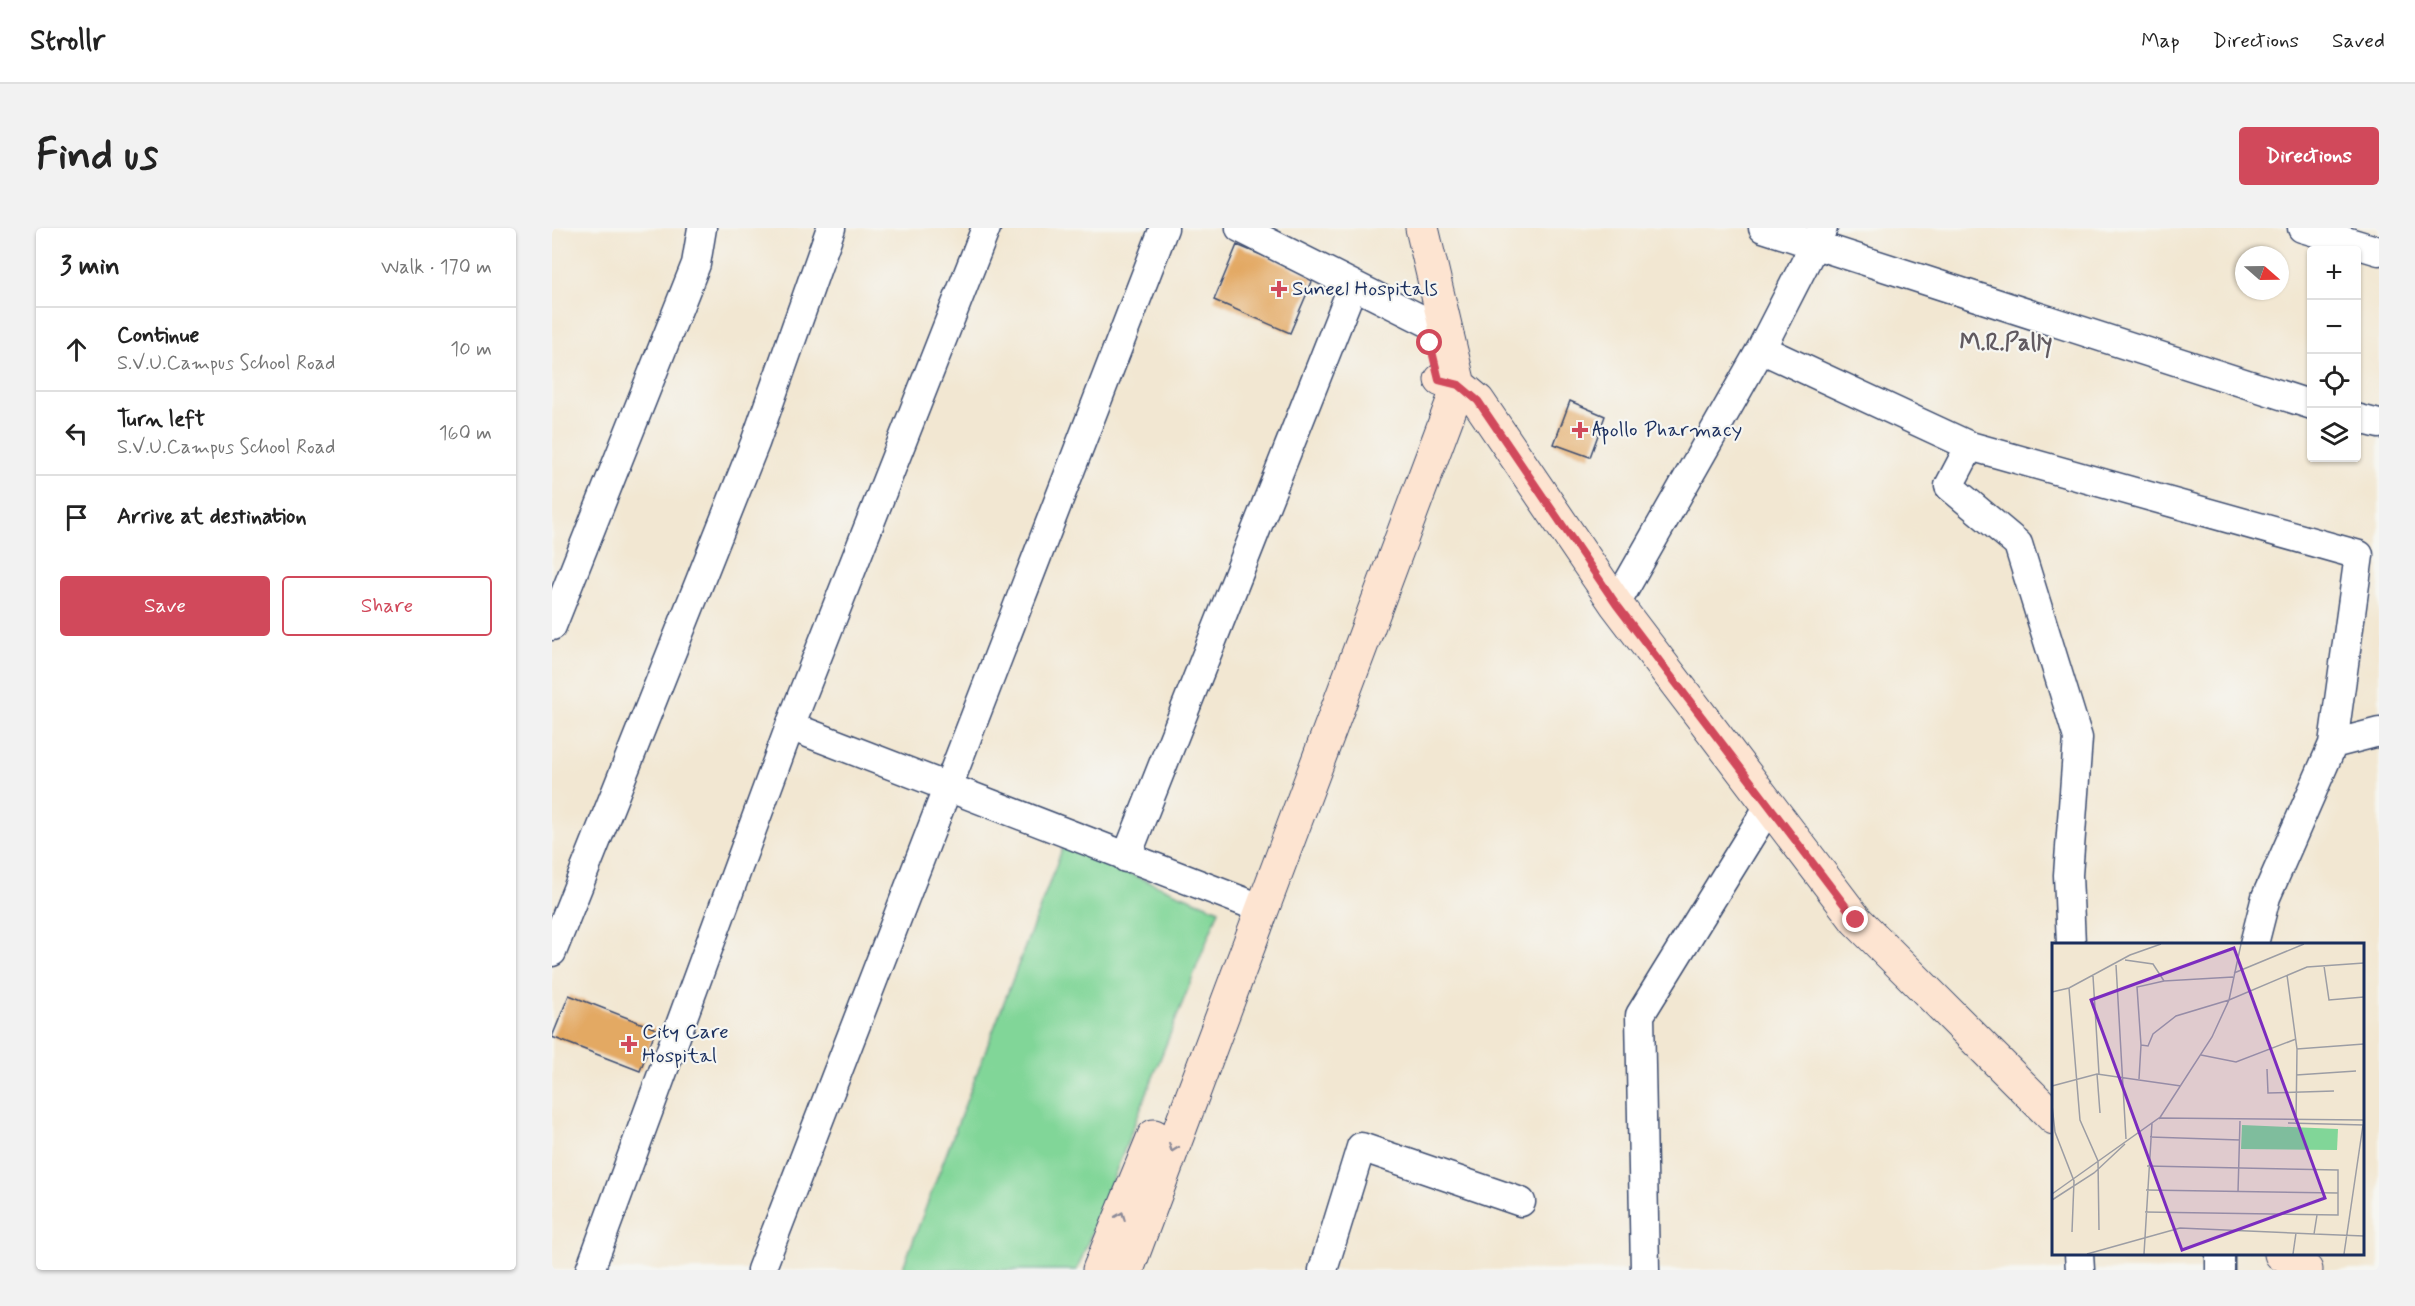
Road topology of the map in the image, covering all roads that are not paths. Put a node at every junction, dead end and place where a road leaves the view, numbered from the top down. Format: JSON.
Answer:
{"nodes":[{"id":1,"x":702,"y":228,"type":"edge"},
{"id":2,"x":831,"y":228,"type":"edge"},
{"id":3,"x":986,"y":228,"type":"edge"},
{"id":4,"x":1164,"y":228,"type":"edge"},
{"id":5,"x":1240,"y":228,"type":"edge"},
{"id":6,"x":1400,"y":228,"type":"edge"},
{"id":7,"x":1422,"y":228,"type":"edge"},
{"id":8,"x":1763,"y":228,"type":"edge"},
{"id":9,"x":2302,"y":228,"type":"edge"},
{"id":10,"x":1819,"y":235,"type":"edge"},
{"id":11,"x":2379,"y":251,"type":"edge"},
{"id":12,"x":1353,"y":285,"type":"junction"},
{"id":13,"x":1435,"y":326,"type":"junction"},
{"id":14,"x":1761,"y":349,"type":"junction"},
{"id":15,"x":1449,"y":382,"type":"junction"},
{"id":16,"x":2307,"y":403,"type":"edge"},
{"id":17,"x":2361,"y":419,"type":"edge"},
{"id":18,"x":2379,"y":424,"type":"edge"},
{"id":19,"x":1970,"y":446,"type":"junction"},
{"id":20,"x":1616,"y":604,"type":"junction"},
{"id":21,"x":552,"y":626,"type":"edge"},
{"id":22,"x":790,"y":726,"type":"junction"},
{"id":23,"x":2379,"y":732,"type":"edge"},
{"id":24,"x":2333,"y":744,"type":"junction"},
{"id":25,"x":949,"y":788,"type":"junction"},
{"id":26,"x":1769,"y":806,"type":"junction"},
{"id":27,"x":1126,"y":858,"type":"junction"},
{"id":28,"x":1250,"y":904,"type":"junction"},
{"id":29,"x":2071,"y":943,"type":"edge"},
{"id":30,"x":2254,"y":943,"type":"edge"},
{"id":31,"x":552,"y":952,"type":"edge"},
{"id":32,"x":2052,"y":1117,"type":"edge"},
{"id":33,"x":1521,"y":1202,"type":"dead end"},
{"id":34,"x":2079,"y":1255,"type":"edge"},
{"id":35,"x":2283,"y":1255,"type":"edge"},
{"id":36,"x":1117,"y":1268,"type":"edge"},
{"id":37,"x":590,"y":1270,"type":"edge"},
{"id":38,"x":761,"y":1270,"type":"edge"},
{"id":39,"x":1323,"y":1270,"type":"edge"},
{"id":40,"x":1645,"y":1270,"type":"edge"},
{"id":41,"x":2080,"y":1270,"type":"edge"},
{"id":42,"x":2306,"y":1270,"type":"edge"}],
"edges":[{"from":1,"to":21,"type":"street"},
{"from":2,"to":31,"type":"street"},
{"from":3,"to":22,"type":"street"},
{"from":4,"to":25,"type":"street"},
{"from":5,"to":12,"type":"street"},
{"from":6,"to":13,"type":"street"},
{"from":7,"to":13,"type":"street"},
{"from":8,"to":10,"type":"street"},
{"from":9,"to":11,"type":"street"},
{"from":10,"to":14,"type":"street"},
{"from":10,"to":16,"type":"street"},
{"from":12,"to":13,"type":"street"},
{"from":12,"to":27,"type":"street"},
{"from":13,"to":15,"type":"street"},
{"from":14,"to":19,"type":"street"},
{"from":14,"to":20,"type":"street"},
{"from":15,"to":20,"type":"street"},
{"from":15,"to":28,"type":"street"},
{"from":15,"to":36,"type":"street","one_way":true},
{"from":17,"to":18,"type":"street"},
{"from":19,"to":24,"type":"street"},
{"from":19,"to":29,"type":"street"},
{"from":20,"to":26,"type":"street"},
{"from":22,"to":25,"type":"street"},
{"from":22,"to":37,"type":"street"},
{"from":23,"to":24,"type":"street"},
{"from":24,"to":30,"type":"street"},
{"from":25,"to":27,"type":"street"},
{"from":25,"to":38,"type":"street"},
{"from":26,"to":32,"type":"street"},
{"from":26,"to":40,"type":"street"},
{"from":27,"to":28,"type":"street"},
{"from":36,"to":28,"type":"street","one_way":true},
{"from":33,"to":39,"type":"street"},
{"from":34,"to":41,"type":"street"},
{"from":35,"to":42,"type":"street"}]}
